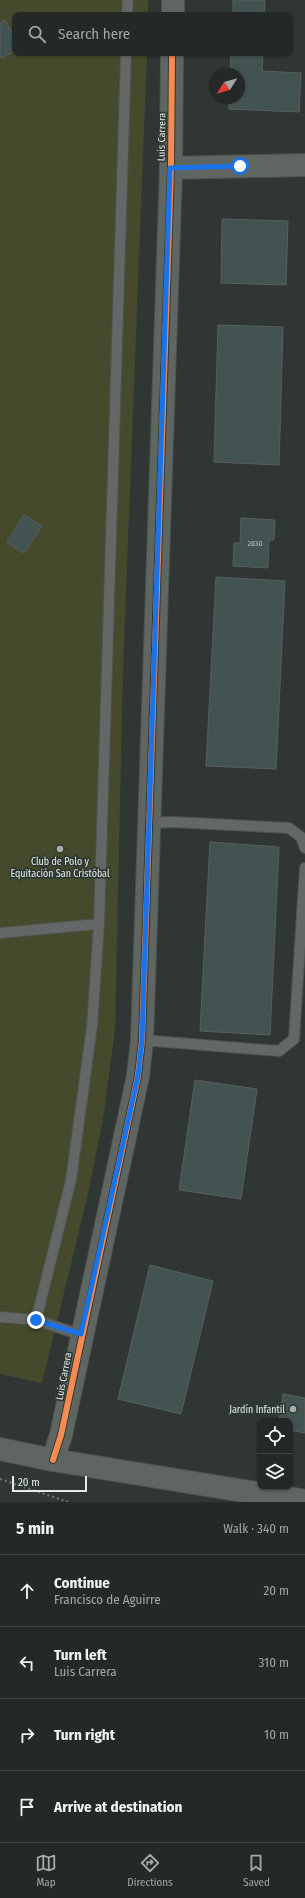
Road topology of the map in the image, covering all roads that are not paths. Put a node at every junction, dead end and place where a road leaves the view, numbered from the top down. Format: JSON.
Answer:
{"nodes":[{"id":1,"x":128,"y":0,"type":"edge"},
{"id":2,"x":173,"y":0,"type":"edge"},
{"id":3,"x":127,"y":12,"type":"edge"},
{"id":4,"x":173,"y":12,"type":"edge"},
{"id":5,"x":126,"y":56,"type":"edge"},
{"id":6,"x":172,"y":56,"type":"edge"},
{"id":7,"x":305,"y":165,"type":"edge"},
{"id":8,"x":170,"y":168,"type":"junction"},
{"id":9,"x":150,"y":823,"type":"junction"},
{"id":10,"x":305,"y":848,"type":"edge"},
{"id":11,"x":305,"y":868,"type":"edge"},
{"id":12,"x":99,"y":924,"type":"junction"},
{"id":13,"x":0,"y":933,"type":"edge"},
{"id":14,"x":142,"y":1040,"type":"junction"},
{"id":15,"x":0,"y":1317,"type":"edge"},
{"id":16,"x":36,"y":1320,"type":"junction"},
{"id":17,"x":81,"y":1334,"type":"junction"},
{"id":18,"x":0,"y":1449,"type":"edge"},
{"id":19,"x":53,"y":1460,"type":"junction"},
{"id":20,"x":305,"y":1501,"type":"edge"}],
"edges":[{"from":1,"to":3,"type":"lane"},
{"from":2,"to":4,"type":"street"},
{"from":5,"to":12,"type":"lane"},
{"from":6,"to":8,"type":"street","name":"Luis Carrera"},
{"from":7,"to":8,"type":"street"},
{"from":8,"to":9,"type":"street","name":"Luis Carrera"},
{"from":9,"to":10,"type":"lane"},
{"from":9,"to":14,"type":"street","name":"Luis Carrera"},
{"from":11,"to":14,"type":"lane"},
{"from":12,"to":13,"type":"lane"},
{"from":12,"to":16,"type":"lane"},
{"from":14,"to":17,"type":"street","name":"Luis Carrera"},
{"from":15,"to":16,"type":"lane"},
{"from":16,"to":17,"type":"lane"},
{"from":17,"to":19,"type":"street","name":"Luis Carrera"},
{"from":18,"to":19,"type":"street"},
{"from":19,"to":20,"type":"street"}]}
